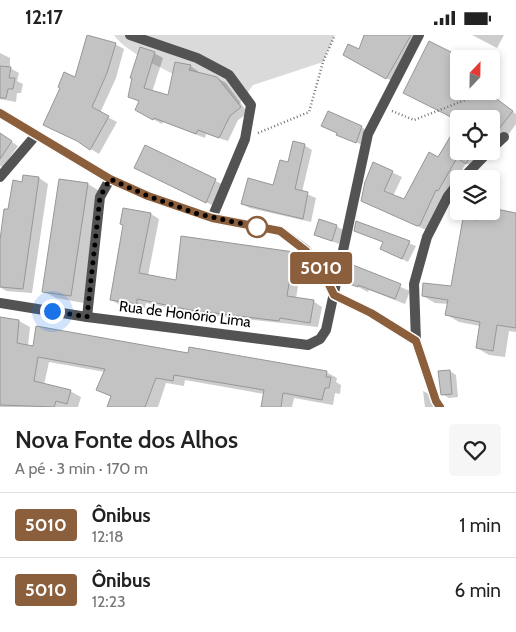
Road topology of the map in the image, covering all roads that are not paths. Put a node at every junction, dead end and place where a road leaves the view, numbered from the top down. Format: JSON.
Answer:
{"nodes":[{"id":1,"x":130,"y":35,"type":"edge"},
{"id":2,"x":419,"y":35,"type":"edge"},
{"id":3,"x":0,"y":113,"type":"edge"},
{"id":4,"x":36,"y":135,"type":"junction"},
{"id":5,"x":504,"y":137,"type":"dead end"},
{"id":6,"x":500,"y":141,"type":"edge"},
{"id":7,"x":480,"y":160,"type":"edge"},
{"id":8,"x":470,"y":170,"type":"edge"},
{"id":9,"x":0,"y":177,"type":"edge"},
{"id":10,"x":110,"y":179,"type":"junction"},
{"id":11,"x":450,"y":193,"type":"edge"},
{"id":12,"x":212,"y":218,"type":"junction"},
{"id":13,"x":334,"y":295,"type":"junction"},
{"id":14,"x":0,"y":303,"type":"edge"},
{"id":15,"x":87,"y":317,"type":"junction"},
{"id":16,"x":416,"y":341,"type":"junction"},
{"id":17,"x":440,"y":407,"type":"edge"}],
"edges":[{"from":1,"to":12,"type":"street"},
{"from":2,"to":13,"type":"street","name":"Rua de Honório Lima"},
{"from":3,"to":4,"type":"street"},
{"from":4,"to":9,"type":"street"},
{"from":4,"to":10,"type":"street"},
{"from":5,"to":6,"type":"street"},
{"from":7,"to":8,"type":"street"},
{"from":10,"to":12,"type":"street"},
{"from":10,"to":15,"type":"street"},
{"from":11,"to":16,"type":"street"},
{"from":12,"to":13,"type":"street"},
{"from":13,"to":15,"type":"street","name":"Rua de Honório Lima"},
{"from":13,"to":16,"type":"street"},
{"from":14,"to":15,"type":"street","name":"Rua de Honório Lima"},
{"from":16,"to":17,"type":"street"}]}
